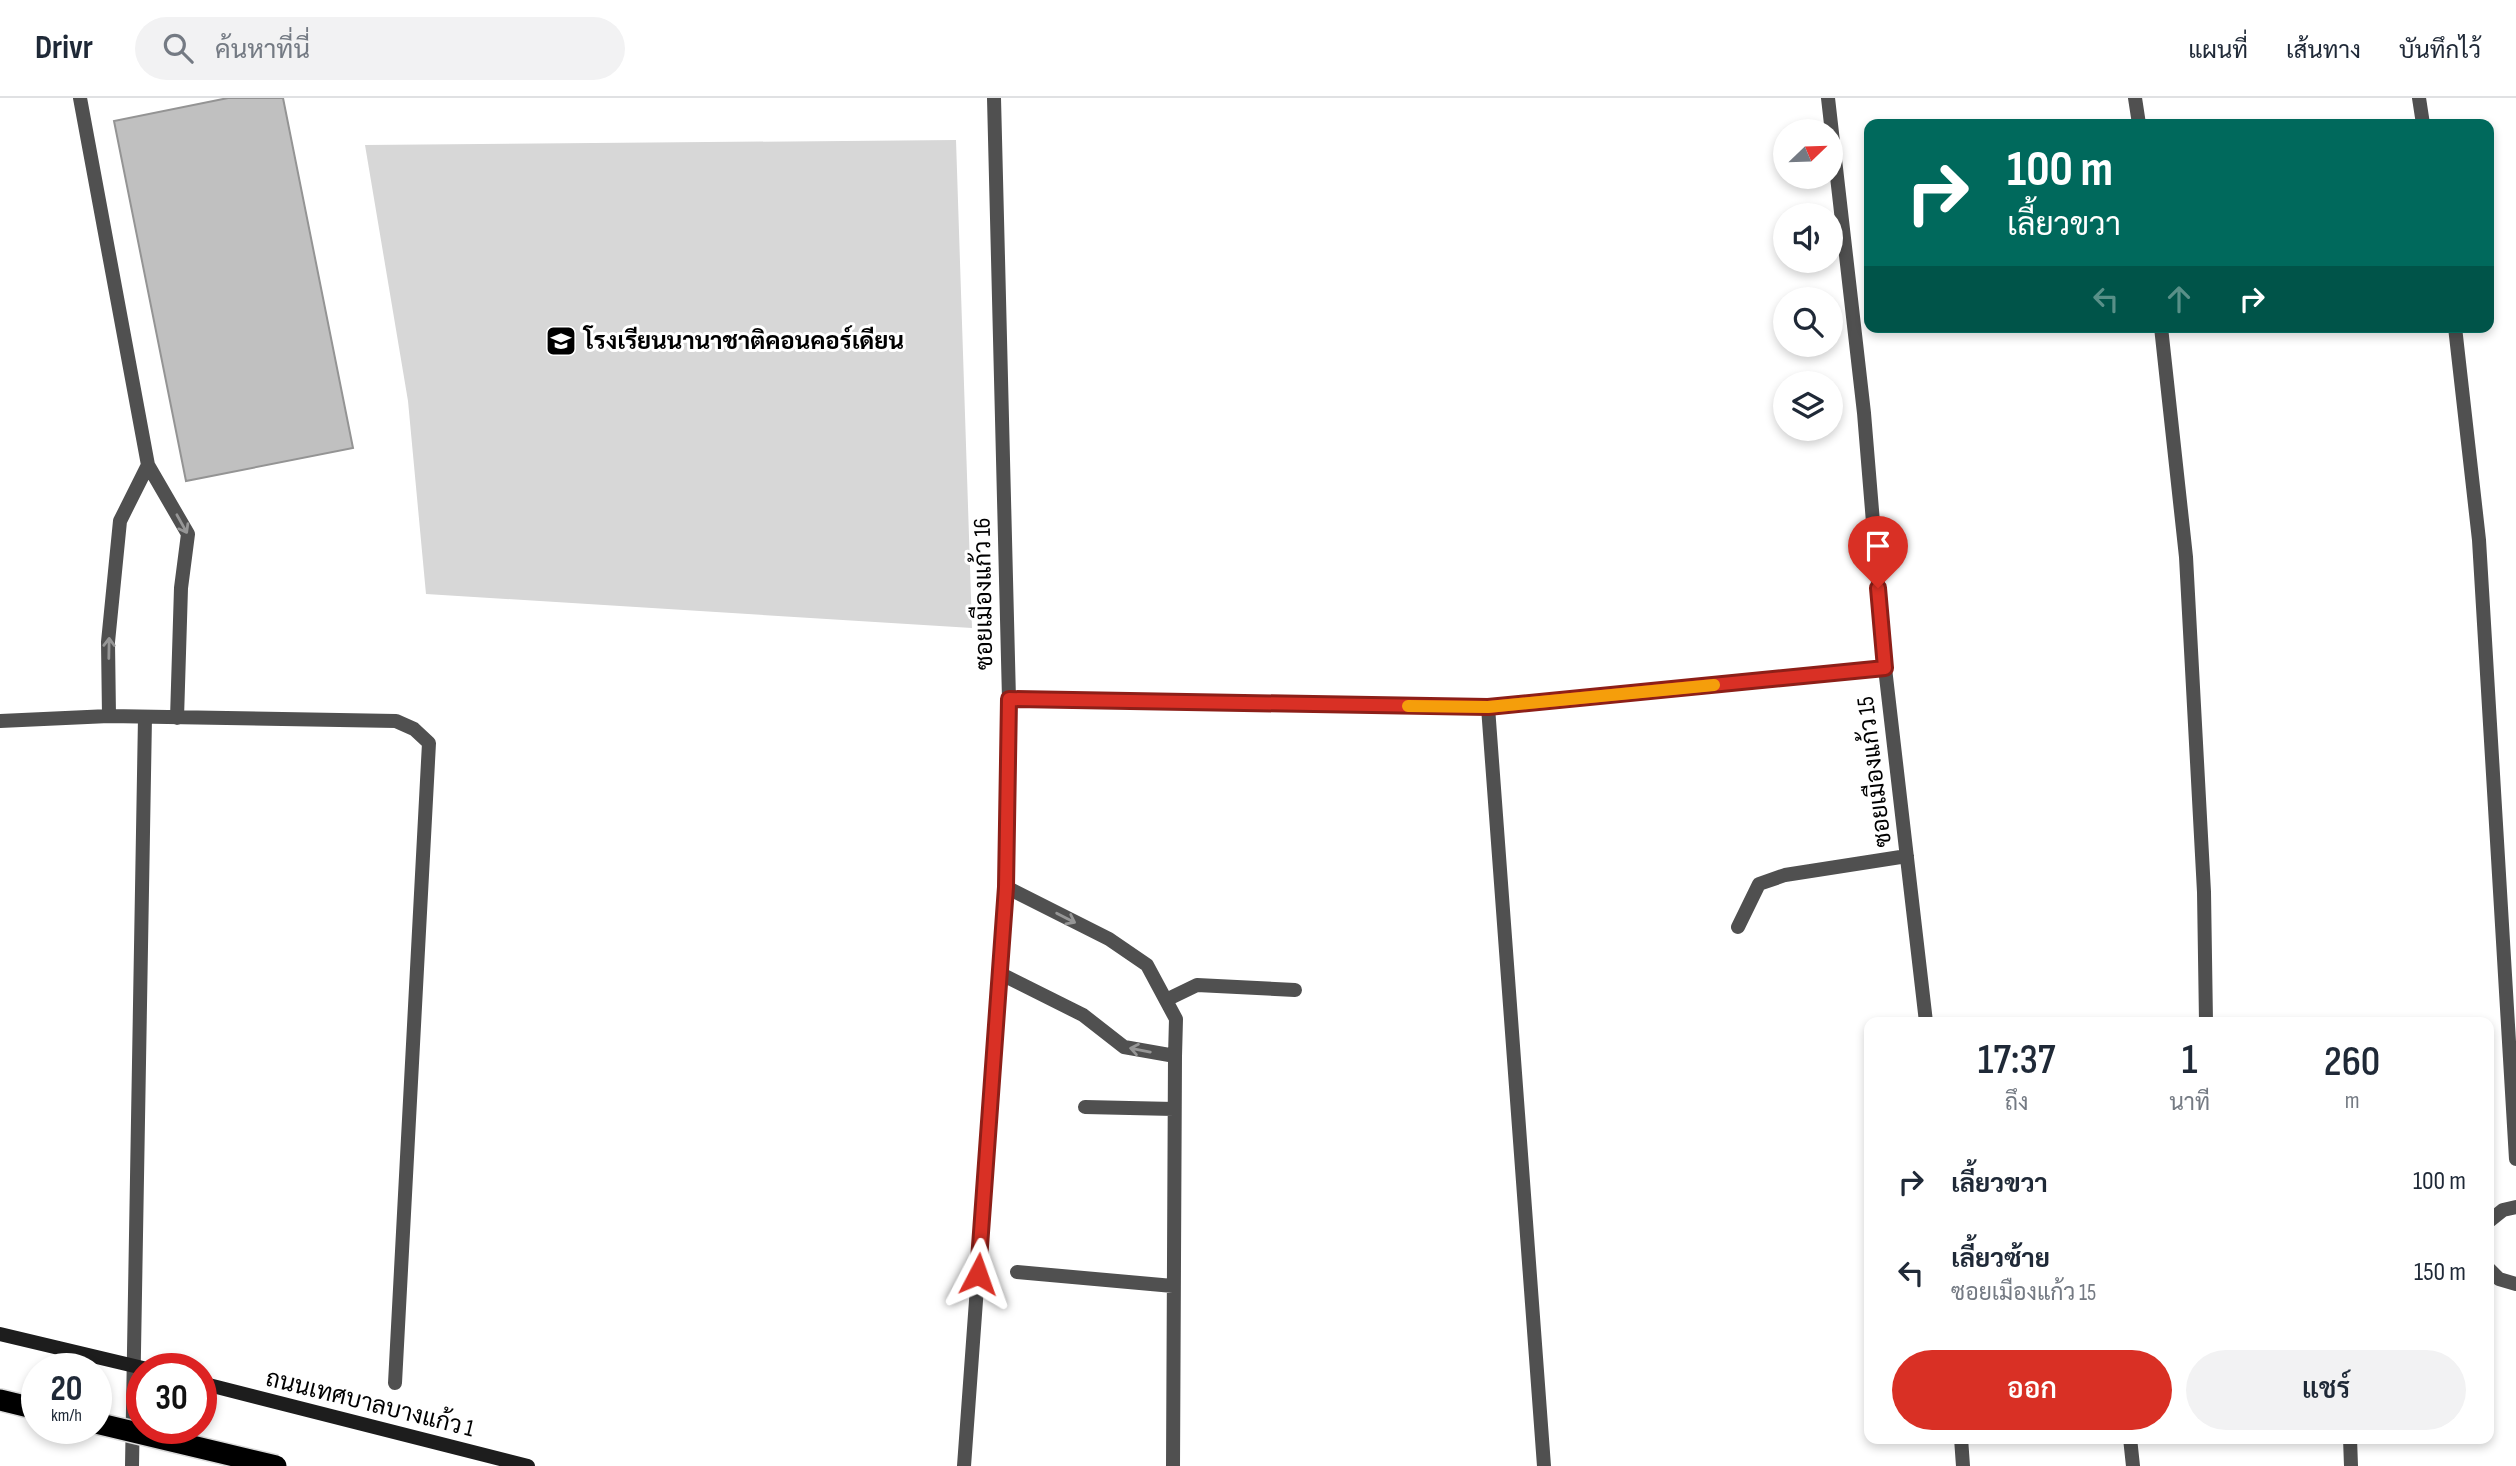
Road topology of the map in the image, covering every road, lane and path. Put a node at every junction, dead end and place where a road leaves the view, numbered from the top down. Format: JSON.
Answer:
{"nodes":[{"id":1,"x":80,"y":98,"type":"edge"},
{"id":2,"x":994,"y":98,"type":"edge"},
{"id":3,"x":1828,"y":98,"type":"edge"},
{"id":4,"x":2135,"y":98,"type":"edge"},
{"id":5,"x":2419,"y":98,"type":"edge"},
{"id":6,"x":2138,"y":119,"type":"edge"},
{"id":7,"x":2422,"y":119,"type":"edge"},
{"id":8,"x":2162,"y":333,"type":"edge"},
{"id":9,"x":2456,"y":333,"type":"edge"},
{"id":10,"x":148,"y":464,"type":"junction"},
{"id":11,"x":1885,"y":668,"type":"junction"},
{"id":12,"x":1009,"y":699,"type":"junction"},
{"id":13,"x":1488,"y":707,"type":"junction"},
{"id":14,"x":109,"y":716,"type":"junction"},
{"id":15,"x":145,"y":717,"type":"junction"},
{"id":16,"x":177,"y":718,"type":"junction"},
{"id":17,"x":0,"y":722,"type":"edge"},
{"id":18,"x":1907,"y":856,"type":"junction"},
{"id":19,"x":1006,"y":887,"type":"junction"},
{"id":20,"x":1738,"y":927,"type":"dead end"},
{"id":21,"x":999,"y":973,"type":"junction"},
{"id":22,"x":1296,"y":990,"type":"dead end"},
{"id":23,"x":1166,"y":1000,"type":"junction"},
{"id":24,"x":1925,"y":1017,"type":"edge"},
{"id":25,"x":2206,"y":1017,"type":"edge"},
{"id":26,"x":1174,"y":1056,"type":"junction"},
{"id":27,"x":1085,"y":1107,"type":"dead end"},
{"id":28,"x":1174,"y":1109,"type":"junction"},
{"id":29,"x":2516,"y":1160,"type":"edge"},
{"id":30,"x":2516,"y":1207,"type":"edge"},
{"id":31,"x":2494,"y":1217,"type":"edge"},
{"id":32,"x":1017,"y":1272,"type":"dead end"},
{"id":33,"x":2494,"y":1274,"type":"edge"},
{"id":34,"x":2516,"y":1284,"type":"edge"},
{"id":35,"x":1173,"y":1286,"type":"junction"},
{"id":36,"x":0,"y":1334,"type":"edge"},
{"id":37,"x":138,"y":1353,"type":"edge"},
{"id":38,"x":126,"y":1364,"type":"edge"},
{"id":39,"x":395,"y":1383,"type":"dead end"},
{"id":40,"x":217,"y":1387,"type":"edge"},
{"id":41,"x":0,"y":1400,"type":"edge"},
{"id":42,"x":21,"y":1405,"type":"edge"},
{"id":43,"x":112,"y":1427,"type":"edge"},
{"id":44,"x":133,"y":1444,"type":"edge"},
{"id":45,"x":1961,"y":1444,"type":"edge"},
{"id":46,"x":2131,"y":1444,"type":"edge"},
{"id":47,"x":2350,"y":1444,"type":"edge"},
{"id":48,"x":132,"y":1466,"type":"edge"},
{"id":49,"x":276,"y":1466,"type":"edge"},
{"id":50,"x":528,"y":1466,"type":"edge"},
{"id":51,"x":964,"y":1466,"type":"edge"},
{"id":52,"x":1173,"y":1466,"type":"edge"},
{"id":53,"x":1544,"y":1466,"type":"edge"},
{"id":54,"x":1963,"y":1466,"type":"edge"},
{"id":55,"x":2133,"y":1466,"type":"edge"},
{"id":56,"x":2351,"y":1466,"type":"edge"}],
"edges":[{"from":1,"to":10,"type":"street"},
{"from":2,"to":12,"type":"street","name":"ซอยเมืองแก้ว 16"},
{"from":3,"to":11,"type":"street","name":"ซอยเมืองแก้ว 15"},
{"from":4,"to":6,"type":"street"},
{"from":5,"to":7,"type":"street"},
{"from":8,"to":25,"type":"street"},
{"from":9,"to":29,"type":"street"},
{"from":14,"to":10,"type":"street","one_way":true},
{"from":10,"to":16,"type":"street","one_way":true},
{"from":11,"to":13,"type":"street"},
{"from":11,"to":18,"type":"street","name":"ซอยเมืองแก้ว 15"},
{"from":12,"to":13,"type":"street"},
{"from":12,"to":19,"type":"street","name":"ซอยเมืองแก้ว 16"},
{"from":13,"to":53,"type":"street"},
{"from":14,"to":15,"type":"street"},
{"from":14,"to":17,"type":"street"},
{"from":15,"to":16,"type":"street"},
{"from":15,"to":37,"type":"street"},
{"from":16,"to":39,"type":"street"},
{"from":18,"to":20,"type":"street"},
{"from":18,"to":24,"type":"street","name":"ซอยเมืองแก้ว 15"},
{"from":19,"to":21,"type":"street","name":"ซอยเมืองแก้ว 16"},
{"from":19,"to":23,"type":"street","one_way":true},
{"from":26,"to":21,"type":"street","one_way":true},
{"from":21,"to":51,"type":"street","name":"ซอยเมืองแก้ว 16"},
{"from":22,"to":23,"type":"street"},
{"from":23,"to":26,"type":"street"},
{"from":26,"to":28,"type":"street"},
{"from":27,"to":28,"type":"street"},
{"from":28,"to":35,"type":"street"},
{"from":30,"to":31,"type":"street"},
{"from":32,"to":35,"type":"street"},
{"from":33,"to":34,"type":"street"},
{"from":35,"to":52,"type":"street"},
{"from":36,"to":38,"type":"main road"},
{"from":40,"to":50,"type":"main road","name":"ถนนเทศบาลบางแก้ว 1"},
{"from":41,"to":42,"type":"highway"},
{"from":43,"to":49,"type":"highway","bridge":true},
{"from":44,"to":48,"type":"street"},
{"from":45,"to":54,"type":"street"},
{"from":46,"to":55,"type":"street"},
{"from":47,"to":56,"type":"street"}]}
